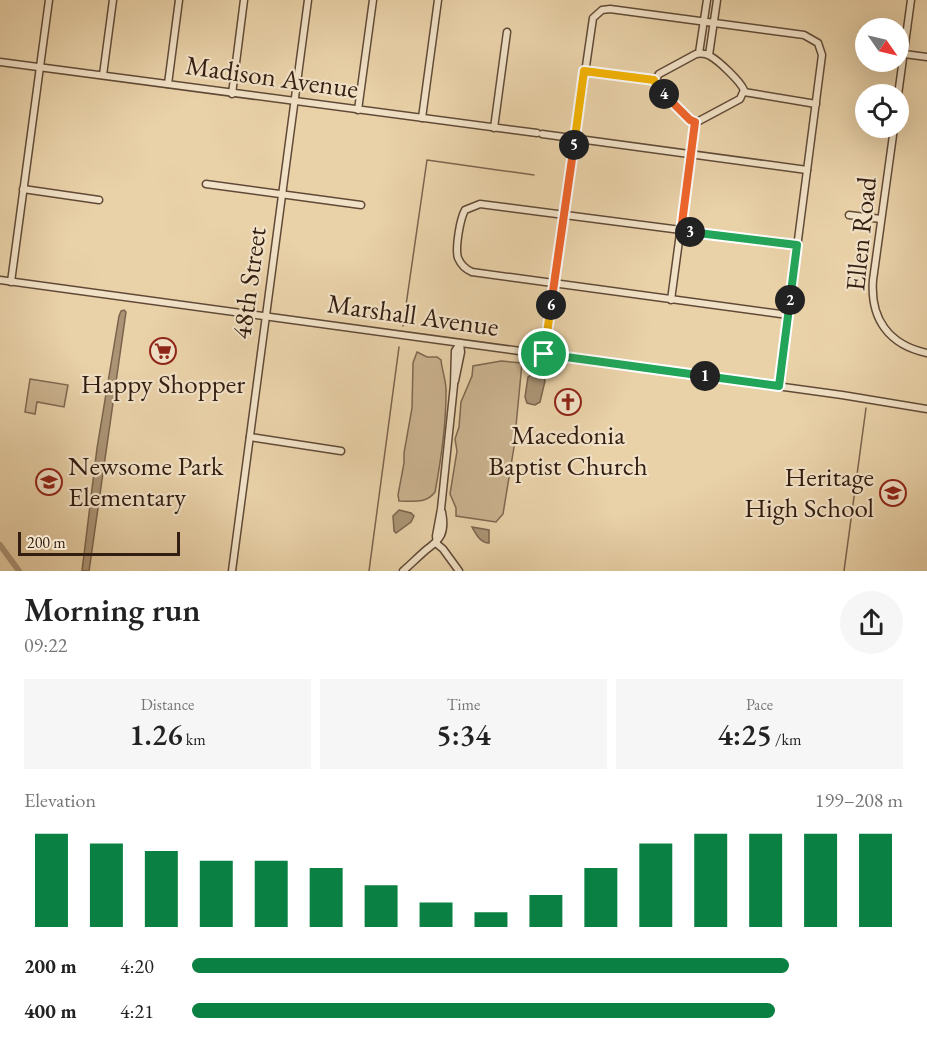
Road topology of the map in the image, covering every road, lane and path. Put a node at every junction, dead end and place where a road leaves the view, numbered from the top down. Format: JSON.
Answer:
{"nodes":[{"id":1,"x":49,"y":0,"type":"edge"},
{"id":2,"x":113,"y":0,"type":"edge"},
{"id":3,"x":179,"y":0,"type":"edge"},
{"id":4,"x":244,"y":0,"type":"edge"},
{"id":5,"x":308,"y":0,"type":"edge"},
{"id":6,"x":373,"y":0,"type":"edge"},
{"id":7,"x":438,"y":0,"type":"edge"},
{"id":8,"x":707,"y":0,"type":"edge"},
{"id":9,"x":717,"y":0,"type":"edge"},
{"id":10,"x":911,"y":0,"type":"edge"},
{"id":11,"x":909,"y":18,"type":"edge"},
{"id":12,"x":704,"y":21,"type":"junction"},
{"id":13,"x":714,"y":22,"type":"junction"},
{"id":14,"x":507,"y":32,"type":"dead end"},
{"id":15,"x":699,"y":53,"type":"junction"},
{"id":16,"x":709,"y":55,"type":"junction"},
{"id":17,"x":909,"y":55,"type":"edge"},
{"id":18,"x":927,"y":57,"type":"edge"},
{"id":19,"x":0,"y":62,"type":"edge"},
{"id":20,"x":40,"y":67,"type":"junction"},
{"id":21,"x":584,"y":71,"type":"junction"},
{"id":22,"x":104,"y":75,"type":"junction"},
{"id":23,"x":654,"y":80,"type":"junction"},
{"id":24,"x":168,"y":84,"type":"junction"},
{"id":25,"x":744,"y":92,"type":"junction"},
{"id":26,"x":232,"y":94,"type":"junction"},
{"id":27,"x":295,"y":102,"type":"junction"},
{"id":28,"x":816,"y":104,"type":"junction"},
{"id":29,"x":358,"y":110,"type":"junction"},
{"id":30,"x":422,"y":118,"type":"junction"},
{"id":31,"x":695,"y":122,"type":"junction"},
{"id":32,"x":494,"y":128,"type":"junction"},
{"id":33,"x":893,"y":138,"type":"edge"},
{"id":34,"x":574,"y":139,"type":"junction"},
{"id":35,"x":691,"y":154,"type":"junction"},
{"id":36,"x":807,"y":170,"type":"junction"},
{"id":37,"x":206,"y":184,"type":"dead end"},
{"id":38,"x":23,"y":189,"type":"junction"},
{"id":39,"x":283,"y":194,"type":"junction"},
{"id":40,"x":99,"y":200,"type":"dead end"},
{"id":41,"x":361,"y":205,"type":"dead end"},
{"id":42,"x":564,"y":215,"type":"junction"},
{"id":43,"x":849,"y":215,"type":"dead end"},
{"id":44,"x":881,"y":219,"type":"junction"},
{"id":45,"x":681,"y":231,"type":"junction"},
{"id":46,"x":797,"y":245,"type":"junction"},
{"id":47,"x":0,"y":280,"type":"edge"},
{"id":48,"x":11,"y":282,"type":"junction"},
{"id":49,"x":554,"y":283,"type":"junction"},
{"id":50,"x":671,"y":300,"type":"junction"},
{"id":51,"x":788,"y":315,"type":"junction"},
{"id":52,"x":266,"y":316,"type":"junction"},
{"id":53,"x":460,"y":343,"type":"junction"},
{"id":54,"x":927,"y":353,"type":"edge"},
{"id":55,"x":544,"y":354,"type":"junction"},
{"id":56,"x":779,"y":386,"type":"junction"},
{"id":57,"x":927,"y":409,"type":"edge"},
{"id":58,"x":250,"y":437,"type":"junction"},
{"id":59,"x":341,"y":451,"type":"dead end"},
{"id":60,"x":437,"y":543,"type":"junction"},
{"id":61,"x":232,"y":571,"type":"edge"},
{"id":62,"x":404,"y":571,"type":"edge"},
{"id":63,"x":459,"y":571,"type":"edge"}],
"edges":[{"from":1,"to":20,"type":"street"},
{"from":2,"to":22,"type":"street"},
{"from":3,"to":24,"type":"street"},
{"from":4,"to":26,"type":"street"},
{"from":5,"to":27,"type":"street","name":"48th Street"},
{"from":6,"to":29,"type":"street"},
{"from":7,"to":30,"type":"street"},
{"from":8,"to":12,"type":"street"},
{"from":9,"to":13,"type":"street"},
{"from":10,"to":11,"type":"street"},
{"from":12,"to":13,"type":"street"},
{"from":12,"to":15,"type":"street"},
{"from":12,"to":21,"type":"street"},
{"from":13,"to":16,"type":"street"},
{"from":13,"to":28,"type":"street"},
{"from":14,"to":32,"type":"street"},
{"from":15,"to":16,"type":"street"},
{"from":15,"to":23,"type":"street"},
{"from":16,"to":25,"type":"street"},
{"from":17,"to":18,"type":"street"},
{"from":19,"to":20,"type":"street","name":"Madison Avenue"},
{"from":20,"to":22,"type":"street","name":"Madison Avenue"},
{"from":20,"to":38,"type":"street"},
{"from":21,"to":23,"type":"street"},
{"from":21,"to":34,"type":"street"},
{"from":22,"to":24,"type":"street","name":"Madison Avenue"},
{"from":23,"to":31,"type":"street"},
{"from":24,"to":26,"type":"street","name":"Madison Avenue"},
{"from":25,"to":28,"type":"street"},
{"from":25,"to":31,"type":"street"},
{"from":26,"to":27,"type":"street","name":"Madison Avenue"},
{"from":27,"to":29,"type":"street","name":"Madison Avenue"},
{"from":27,"to":39,"type":"street","name":"48th Street"},
{"from":28,"to":36,"type":"street"},
{"from":29,"to":30,"type":"street","name":"Madison Avenue"},
{"from":30,"to":32,"type":"street","name":"Madison Avenue"},
{"from":31,"to":35,"type":"street"},
{"from":32,"to":34,"type":"street","name":"Madison Avenue"},
{"from":33,"to":44,"type":"street","name":"Ellen Road"},
{"from":34,"to":35,"type":"street","name":"Madison Avenue"},
{"from":34,"to":42,"type":"street"},
{"from":35,"to":36,"type":"street","name":"Madison Avenue"},
{"from":35,"to":45,"type":"street"},
{"from":36,"to":46,"type":"street"},
{"from":37,"to":39,"type":"street"},
{"from":38,"to":40,"type":"street"},
{"from":38,"to":48,"type":"street"},
{"from":39,"to":41,"type":"street"},
{"from":39,"to":52,"type":"street","name":"48th Street"},
{"from":42,"to":45,"type":"street"},
{"from":42,"to":49,"type":"street"},
{"from":42,"to":49,"type":"street"},
{"from":43,"to":44,"type":"street"},
{"from":44,"to":54,"type":"street","name":"Ellen Road"},
{"from":45,"to":46,"type":"street"},
{"from":45,"to":50,"type":"street"},
{"from":46,"to":51,"type":"street"},
{"from":47,"to":48,"type":"street","name":"Marshall Avenue"},
{"from":48,"to":52,"type":"street","name":"Marshall Avenue"},
{"from":49,"to":50,"type":"street"},
{"from":49,"to":55,"type":"street"},
{"from":50,"to":51,"type":"street"},
{"from":51,"to":56,"type":"street"},
{"from":52,"to":53,"type":"street","name":"Marshall Avenue"},
{"from":52,"to":58,"type":"street","name":"48th Street"},
{"from":53,"to":55,"type":"street","name":"Marshall Avenue"},
{"from":53,"to":60,"type":"street"},
{"from":55,"to":56,"type":"street","name":"Marshall Avenue"},
{"from":56,"to":57,"type":"street","name":"Marshall Avenue"},
{"from":58,"to":59,"type":"street"},
{"from":58,"to":61,"type":"street","name":"48th Street"},
{"from":60,"to":62,"type":"street"},
{"from":60,"to":63,"type":"street"}]}
